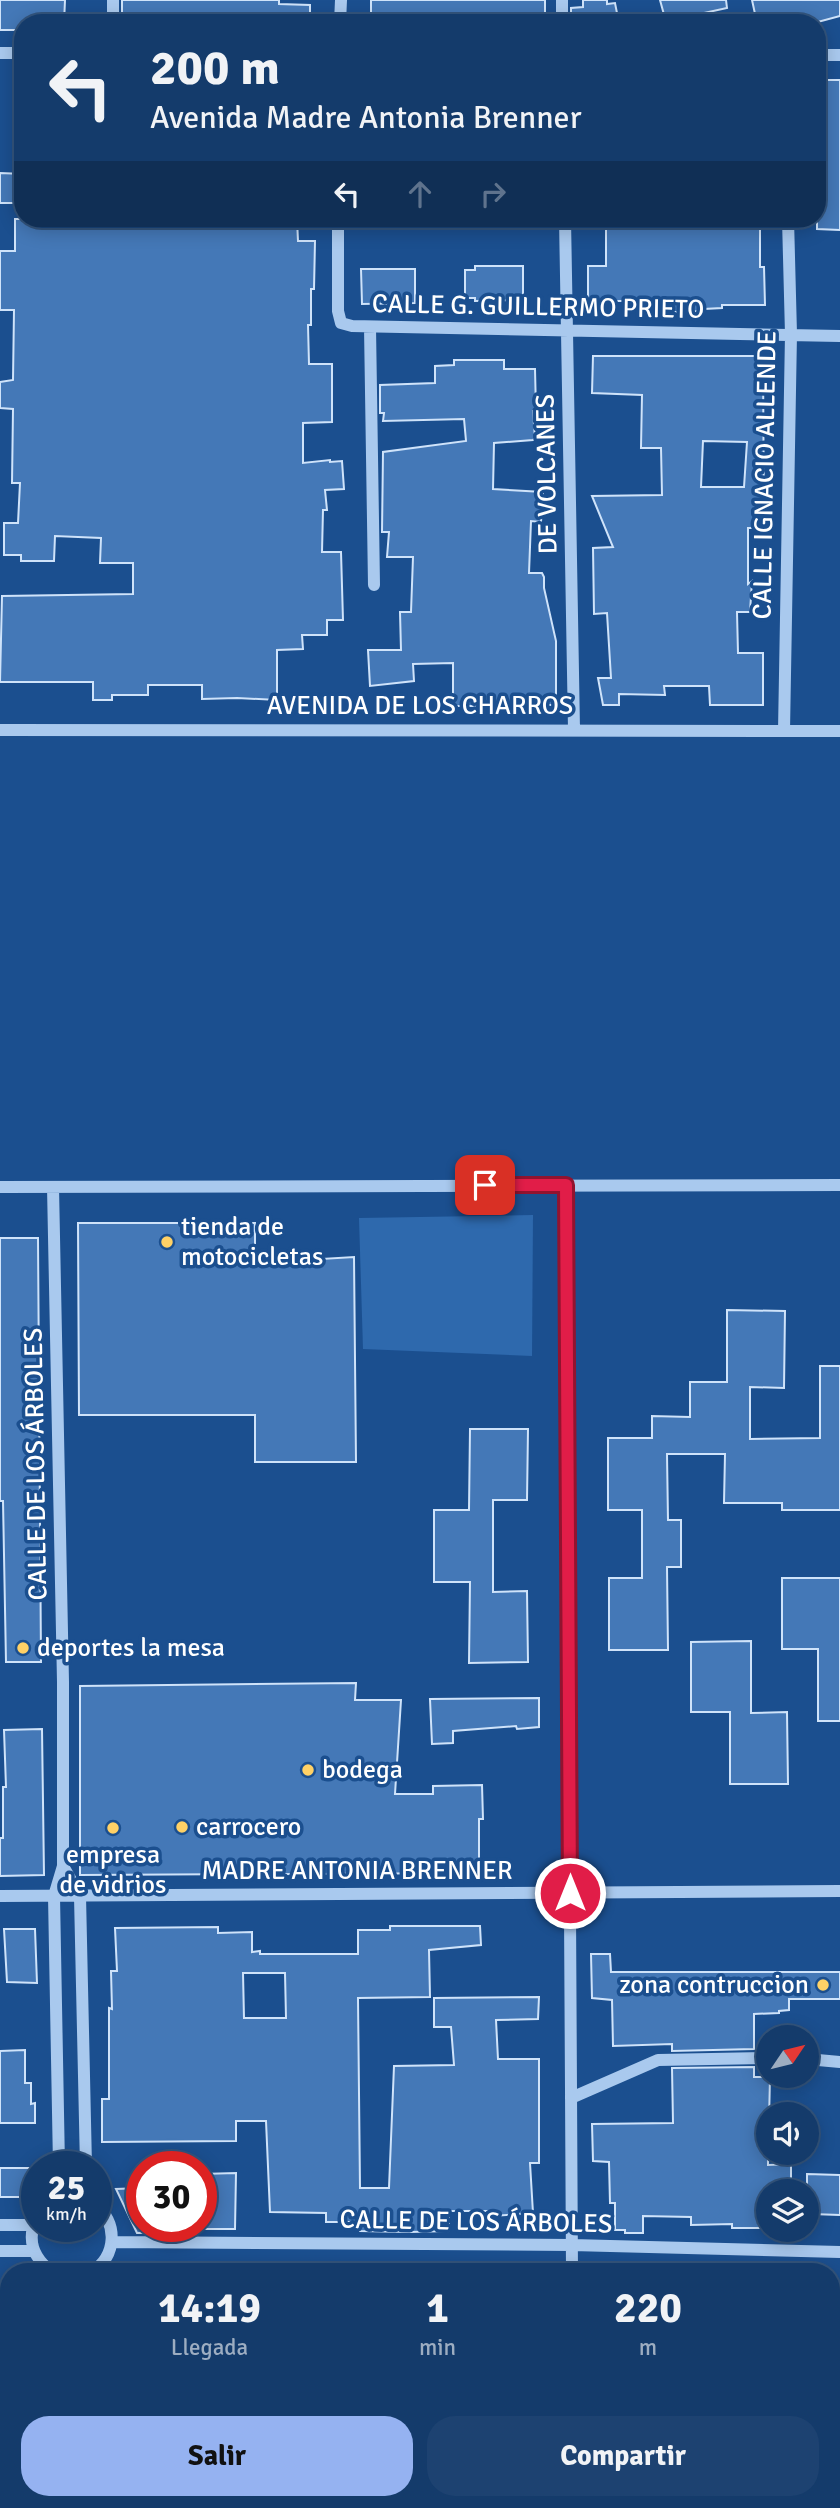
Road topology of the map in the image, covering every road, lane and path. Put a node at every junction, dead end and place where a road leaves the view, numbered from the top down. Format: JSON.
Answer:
{"nodes":[{"id":1,"x":338,"y":228,"type":"edge"},
{"id":2,"x":565,"y":228,"type":"edge"},
{"id":3,"x":788,"y":228,"type":"edge"},
{"id":4,"x":370,"y":327,"type":"junction"},
{"id":5,"x":566,"y":330,"type":"junction"},
{"id":6,"x":791,"y":334,"type":"junction"},
{"id":7,"x":840,"y":336,"type":"edge"},
{"id":8,"x":374,"y":585,"type":"dead end"},
{"id":9,"x":575,"y":729,"type":"junction"},
{"id":10,"x":0,"y":730,"type":"edge"},
{"id":11,"x":784,"y":731,"type":"junction"},
{"id":12,"x":840,"y":731,"type":"edge"},
{"id":13,"x":566,"y":1185,"type":"junction"},
{"id":14,"x":840,"y":1185,"type":"edge"},
{"id":15,"x":0,"y":1187,"type":"edge"},
{"id":16,"x":53,"y":1187,"type":"junction"},
{"id":17,"x":63,"y":1866,"type":"junction"},
{"id":18,"x":840,"y":1891,"type":"edge"},
{"id":19,"x":570,"y":1893,"type":"junction"},
{"id":20,"x":0,"y":1896,"type":"edge"},
{"id":21,"x":54,"y":1896,"type":"junction"},
{"id":22,"x":80,"y":1896,"type":"junction"},
{"id":23,"x":756,"y":2058,"type":"edge"},
{"id":24,"x":819,"y":2060,"type":"edge"},
{"id":25,"x":840,"y":2062,"type":"edge"},
{"id":26,"x":571,"y":2098,"type":"junction"},
{"id":27,"x":60,"y":2151,"type":"edge"},
{"id":28,"x":86,"y":2151,"type":"edge"},
{"id":29,"x":21,"y":2223,"type":"edge"},
{"id":30,"x":0,"y":2225,"type":"edge"},
{"id":31,"x":34,"y":2242,"type":"edge"},
{"id":32,"x":112,"y":2242,"type":"joint"},
{"id":33,"x":572,"y":2245,"type":"junction"},
{"id":34,"x":0,"y":2251,"type":"edge"},
{"id":35,"x":33,"y":2251,"type":"junction"},
{"id":36,"x":840,"y":2252,"type":"edge"},
{"id":37,"x":42,"y":2263,"type":"edge"},
{"id":38,"x":102,"y":2263,"type":"edge"},
{"id":39,"x":572,"y":2263,"type":"edge"}],
"edges":[{"from":1,"to":4,"type":"street","name":"CALLE G. GUILLERMO PRIETO"},
{"from":2,"to":5,"type":"street","name":"DE VOLCANES"},
{"from":3,"to":6,"type":"street","name":"CALLE IGNACIO ALLENDE"},
{"from":4,"to":5,"type":"street","name":"CALLE G. GUILLERMO PRIETO"},
{"from":4,"to":8,"type":"street"},
{"from":5,"to":6,"type":"street","name":"CALLE G. GUILLERMO PRIETO"},
{"from":5,"to":9,"type":"street","name":"DE VOLCANES"},
{"from":6,"to":7,"type":"street","name":"CALLE G. GUILLERMO PRIETO"},
{"from":6,"to":11,"type":"street","name":"CALLE IGNACIO ALLENDE"},
{"from":9,"to":10,"type":"street","name":"AVENIDA DE LOS CHARROS"},
{"from":9,"to":11,"type":"street","name":"AVENIDA DE LOS CHARROS"},
{"from":11,"to":12,"type":"street","name":"AVENIDA DE LOS CHARROS"},
{"from":13,"to":14,"type":"street"},
{"from":13,"to":16,"type":"street"},
{"from":13,"to":19,"type":"street"},
{"from":15,"to":16,"type":"street"},
{"from":16,"to":17,"type":"street","name":"CALLE DE LOS ÁRBOLES"},
{"from":17,"to":21,"type":"street","name":"CALLE DE LOS ÁRBOLES"},
{"from":17,"to":22,"type":"street","name":"CALLE DE LOS ÁRBOLES"},
{"from":18,"to":19,"type":"street","name":"MADRE ANTONIA BRENNER"},
{"from":19,"to":22,"type":"street","name":"MADRE ANTONIA BRENNER"},
{"from":19,"to":26,"type":"street"},
{"from":20,"to":21,"type":"street","name":"MADRE ANTONIA BRENNER"},
{"from":21,"to":22,"type":"street","name":"MADRE ANTONIA BRENNER"},
{"from":21,"to":27,"type":"street","name":"CALLE DE LOS ÁRBOLES"},
{"from":22,"to":28,"type":"street","name":"CALLE DE LOS ÁRBOLES"},
{"from":23,"to":26,"type":"street"},
{"from":24,"to":25,"type":"street"},
{"from":26,"to":33,"type":"street"},
{"from":29,"to":30,"type":"street"},
{"from":31,"to":35,"type":"street"},
{"from":32,"to":33,"type":"street","name":"CALLE DE LOS ÁRBOLES"},
{"from":32,"to":38,"type":"street"},
{"from":33,"to":36,"type":"street","name":"CALLE DE LOS ÁRBOLES"},
{"from":33,"to":39,"type":"street"},
{"from":34,"to":35,"type":"street"},
{"from":35,"to":37,"type":"street"}]}
